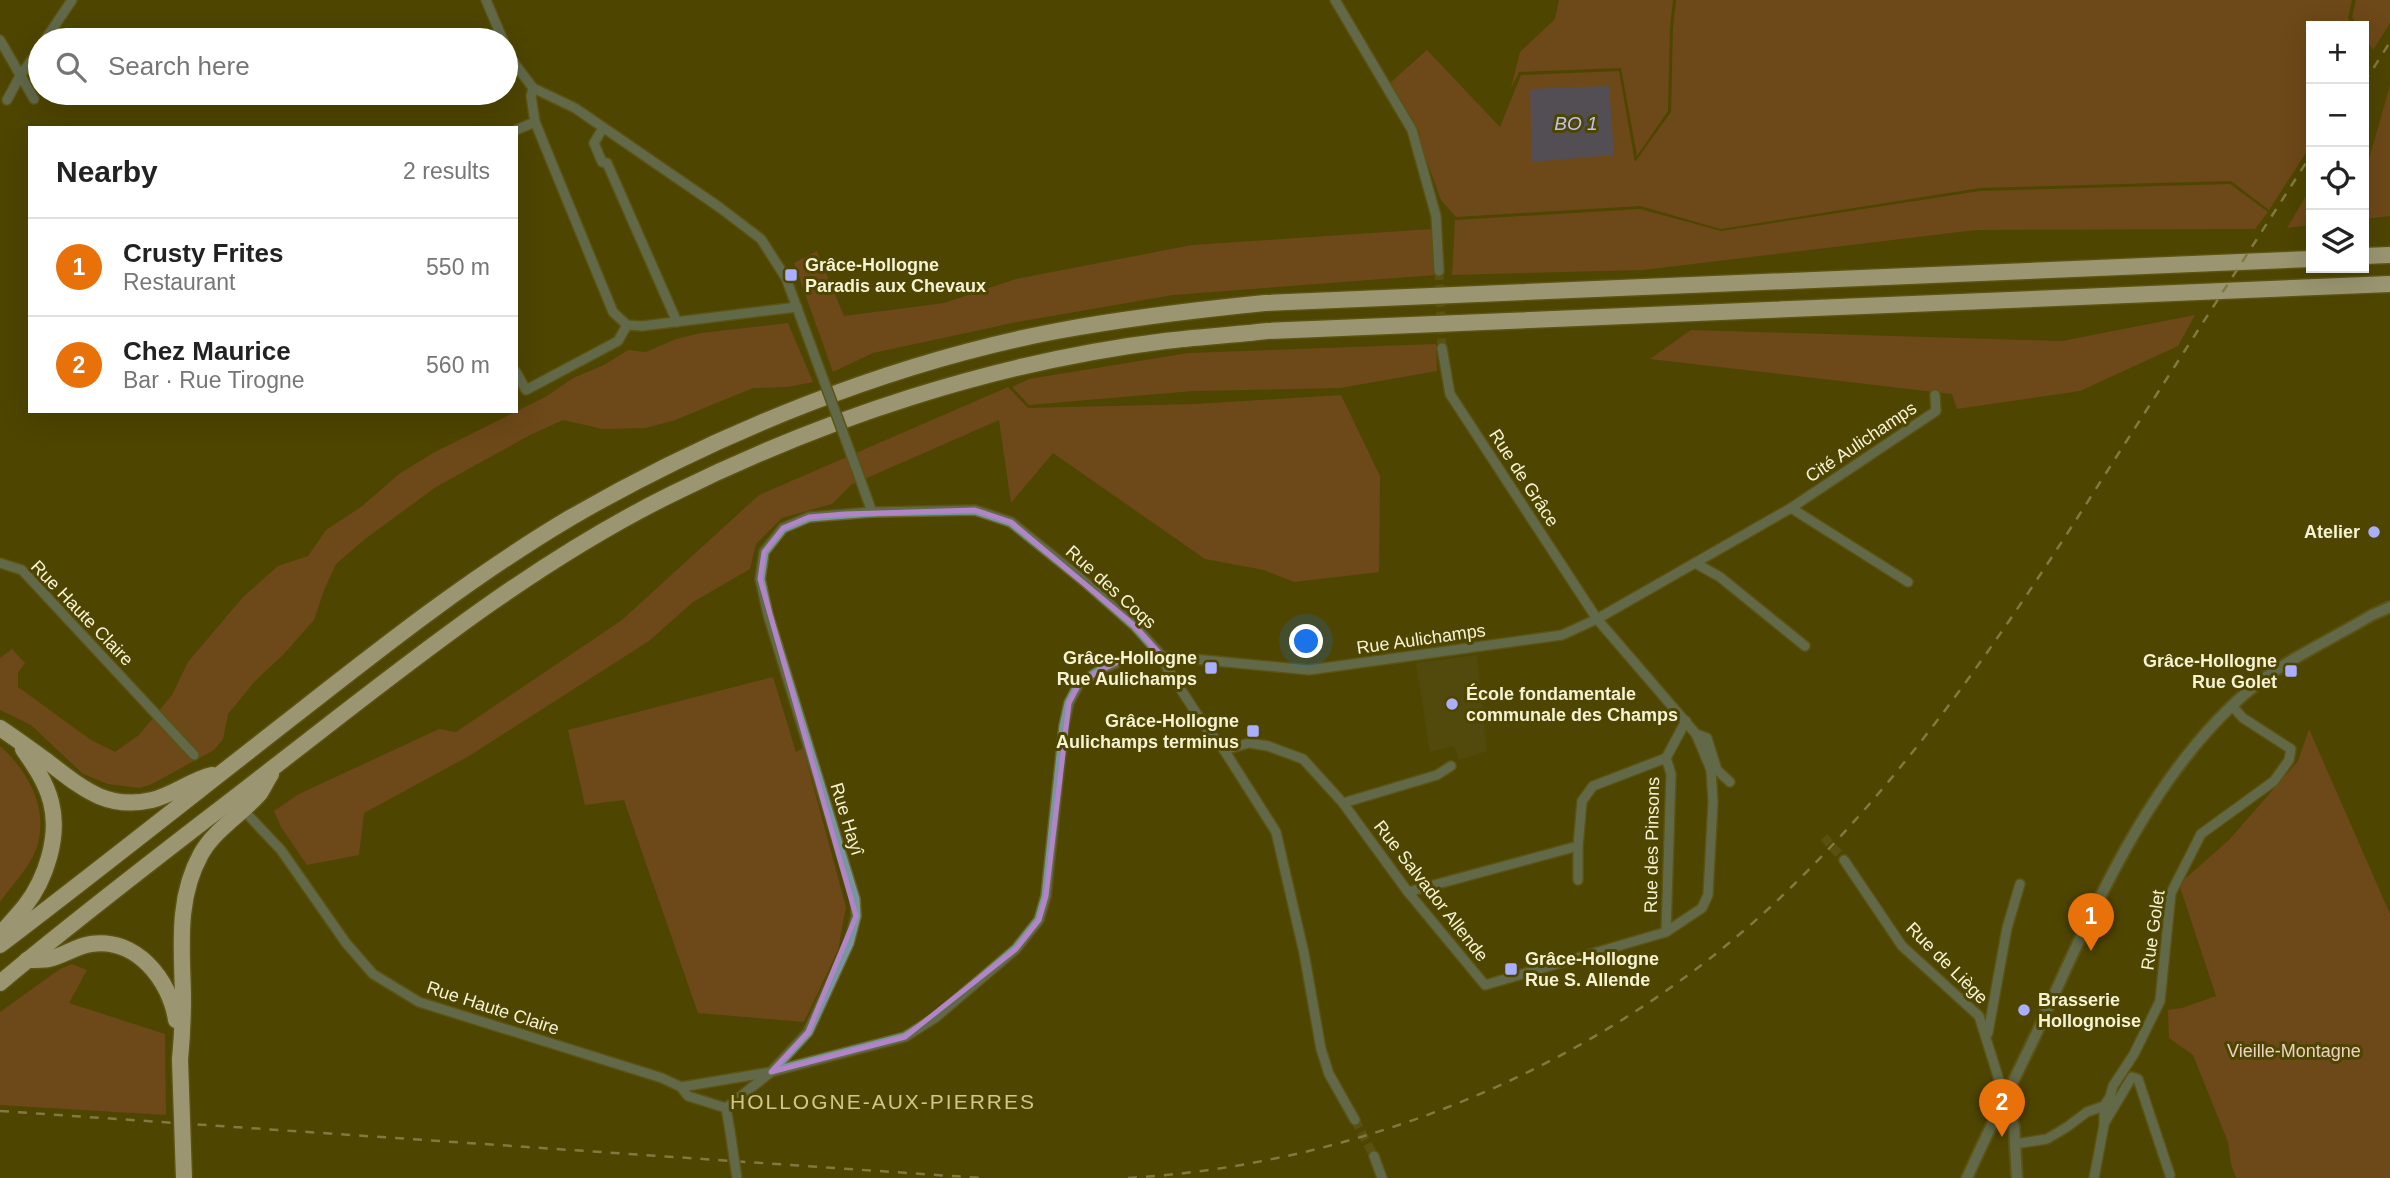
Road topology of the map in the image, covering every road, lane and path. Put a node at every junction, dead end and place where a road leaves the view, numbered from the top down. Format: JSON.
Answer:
{"nodes":[{"id":1,"x":72,"y":0,"type":"edge"},
{"id":2,"x":486,"y":0,"type":"edge"},
{"id":3,"x":1335,"y":0,"type":"edge"},
{"id":4,"x":53,"y":28,"type":"edge"},
{"id":5,"x":498,"y":28,"type":"edge"},
{"id":6,"x":0,"y":40,"type":"edge"},
{"id":7,"x":28,"y":65,"type":"edge"},
{"id":8,"x":518,"y":68,"type":"edge"},
{"id":9,"x":20,"y":76,"type":"junction"},
{"id":10,"x":533,"y":88,"type":"junction"},
{"id":11,"x":28,"y":89,"type":"edge"},
{"id":12,"x":7,"y":100,"type":"dead end"},
{"id":13,"x":535,"y":122,"type":"junction"},
{"id":14,"x":603,"y":128,"type":"junction"},
{"id":15,"x":518,"y":129,"type":"edge"},
{"id":16,"x":2390,"y":255,"type":"edge"},
{"id":17,"x":2369,"y":256,"type":"edge"},
{"id":18,"x":2306,"y":259,"type":"edge"},
{"id":19,"x":1439,"y":271,"type":"tunnel mouth"},
{"id":20,"x":2390,"y":284,"type":"edge"},
{"id":21,"x":797,"y":307,"type":"junction"},
{"id":22,"x":677,"y":321,"type":"junction"},
{"id":23,"x":627,"y":325,"type":"junction"},
{"id":24,"x":1442,"y":348,"type":"tunnel mouth"},
{"id":25,"x":518,"y":376,"type":"edge"},
{"id":26,"x":1935,"y":395,"type":"dead end"},
{"id":27,"x":1791,"y":508,"type":"junction"},
{"id":28,"x":872,"y":512,"type":"junction"},
{"id":29,"x":0,"y":563,"type":"edge"},
{"id":30,"x":1695,"y":563,"type":"junction"},
{"id":31,"x":1908,"y":582,"type":"dead end"},
{"id":32,"x":2390,"y":607,"type":"edge"},
{"id":33,"x":1597,"y":619,"type":"junction"},
{"id":34,"x":1805,"y":646,"type":"dead end"},
{"id":35,"x":1162,"y":656,"type":"junction"},
{"id":36,"x":2234,"y":707,"type":"junction"},
{"id":37,"x":1686,"y":721,"type":"junction"},
{"id":38,"x":0,"y":728,"type":"edge"},
{"id":39,"x":1696,"y":734,"type":"junction"},
{"id":40,"x":20,"y":744,"type":"junction"},
{"id":41,"x":1223,"y":750,"type":"junction"},
{"id":42,"x":194,"y":755,"type":"dead end"},
{"id":43,"x":1666,"y":758,"type":"junction"},
{"id":44,"x":276,"y":766,"type":"junction"},
{"id":45,"x":1451,"y":766,"type":"dead end"},
{"id":46,"x":221,"y":773,"type":"junction"},
{"id":47,"x":1730,"y":782,"type":"dead end"},
{"id":48,"x":1343,"y":803,"type":"junction"},
{"id":49,"x":247,"y":814,"type":"dead end"},
{"id":50,"x":1578,"y":846,"type":"junction"},
{"id":51,"x":1844,"y":860,"type":"tunnel mouth"},
{"id":52,"x":1577,"y":880,"type":"dead end"},
{"id":53,"x":2020,"y":884,"type":"dead end"},
{"id":54,"x":1408,"y":892,"type":"junction"},
{"id":55,"x":1666,"y":932,"type":"junction"},
{"id":56,"x":0,"y":935,"type":"edge"},
{"id":57,"x":0,"y":945,"type":"edge"},
{"id":58,"x":27,"y":960,"type":"junction"},
{"id":59,"x":0,"y":983,"type":"edge"},
{"id":60,"x":1987,"y":1038,"type":"junction"},
{"id":61,"x":181,"y":1058,"type":"junction"},
{"id":62,"x":771,"y":1072,"type":"junction"},
{"id":63,"x":681,"y":1087,"type":"junction"},
{"id":64,"x":2006,"y":1099,"type":"junction"},
{"id":65,"x":2104,"y":1106,"type":"junction"},
{"id":66,"x":726,"y":1108,"type":"junction"},
{"id":67,"x":1355,"y":1120,"type":"tunnel mouth"},
{"id":68,"x":2104,"y":1125,"type":"junction"},
{"id":69,"x":2015,"y":1144,"type":"junction"},
{"id":70,"x":1374,"y":1156,"type":"tunnel mouth"},
{"id":71,"x":2170,"y":1175,"type":"dead end"},
{"id":72,"x":184,"y":1178,"type":"edge"},
{"id":73,"x":737,"y":1178,"type":"edge"},
{"id":74,"x":1382,"y":1178,"type":"edge"},
{"id":75,"x":1967,"y":1178,"type":"edge"},
{"id":76,"x":2017,"y":1178,"type":"edge"},
{"id":77,"x":2094,"y":1178,"type":"edge"}],
"edges":[{"from":1,"to":4,"type":"street"},
{"from":2,"to":5,"type":"street"},
{"from":3,"to":19,"type":"street"},
{"from":6,"to":9,"type":"street"},
{"from":7,"to":9,"type":"street"},
{"from":8,"to":10,"type":"street"},
{"from":9,"to":11,"type":"street"},
{"from":9,"to":12,"type":"street"},
{"from":10,"to":13,"type":"street"},
{"from":10,"to":14,"type":"street"},
{"from":13,"to":15,"type":"street"},
{"from":13,"to":23,"type":"street"},
{"from":14,"to":21,"type":"street"},
{"from":14,"to":22,"type":"street"},
{"from":16,"to":17,"type":"highway"},
{"from":18,"to":46,"type":"highway"},
{"from":20,"to":44,"type":"highway"},
{"from":21,"to":22,"type":"street"},
{"from":21,"to":28,"type":"street","bridge":true},
{"from":22,"to":23,"type":"street"},
{"from":23,"to":25,"type":"street"},
{"from":24,"to":33,"type":"street","name":"Rue de Grâce"},
{"from":26,"to":27,"type":"street","name":"Cité Aulichamps"},
{"from":27,"to":30,"type":"street","name":"Cité Aulichamps"},
{"from":27,"to":31,"type":"street"},
{"from":28,"to":35,"type":"street","name":"Rue des Coqs"},
{"from":28,"to":62,"type":"street","name":"Rue Hayî"},
{"from":29,"to":42,"type":"street","name":"Rue Haute Claire"},
{"from":30,"to":33,"type":"street","name":"Cité Aulichamps"},
{"from":30,"to":34,"type":"street"},
{"from":32,"to":36,"type":"street"},
{"from":33,"to":35,"type":"street","name":"Rue Aulichamps"},
{"from":33,"to":37,"type":"street"},
{"from":35,"to":41,"type":"street","name":"Rue des Coqs"},
{"from":35,"to":62,"type":"street","name":"Rue Aulichamps"},
{"from":36,"to":64,"type":"street"},
{"from":36,"to":65,"type":"street","name":"Rue Golet"},
{"from":37,"to":39,"type":"street"},
{"from":37,"to":43,"type":"street"},
{"from":38,"to":40,"type":"highway"},
{"from":39,"to":47,"type":"street"},
{"from":39,"to":55,"type":"street","name":"Rue Salvador Allende"},
{"from":40,"to":46,"type":"highway"},
{"from":40,"to":56,"type":"highway"},
{"from":41,"to":48,"type":"street","name":"Rue Salvador Allende"},
{"from":41,"to":67,"type":"street","name":"Rue des Coqs"},
{"from":43,"to":50,"type":"street"},
{"from":43,"to":55,"type":"street","name":"Rue des Pinsons"},
{"from":44,"to":58,"type":"highway"},
{"from":44,"to":61,"type":"highway"},
{"from":45,"to":48,"type":"street"},
{"from":46,"to":57,"type":"highway"},
{"from":48,"to":54,"type":"street","name":"Rue Salvador Allende"},
{"from":49,"to":63,"type":"street","name":"Rue Haute Claire"},
{"from":50,"to":52,"type":"street"},
{"from":50,"to":54,"type":"street"},
{"from":51,"to":60,"type":"street","name":"Rue de Liège"},
{"from":53,"to":60,"type":"street"},
{"from":54,"to":55,"type":"street","name":"Rue Salvador Allende"},
{"from":58,"to":59,"type":"highway"},
{"from":58,"to":61,"type":"highway"},
{"from":60,"to":64,"type":"street","name":"Rue de Liège"},
{"from":61,"to":72,"type":"highway","bridge":true},
{"from":62,"to":63,"type":"street","name":"Rue Aulichamps"},
{"from":62,"to":66,"type":"street","name":"Rue Hayî"},
{"from":63,"to":66,"type":"street","name":"Rue Haute Claire"},
{"from":64,"to":69,"type":"street"},
{"from":64,"to":75,"type":"street"},
{"from":65,"to":68,"type":"street","name":"Rue Golet"},
{"from":65,"to":69,"type":"street"},
{"from":66,"to":73,"type":"street","bridge":true},
{"from":68,"to":71,"type":"street"},
{"from":68,"to":77,"type":"street","name":"Rue Golet"},
{"from":69,"to":76,"type":"street"},
{"from":70,"to":74,"type":"street"}]}
